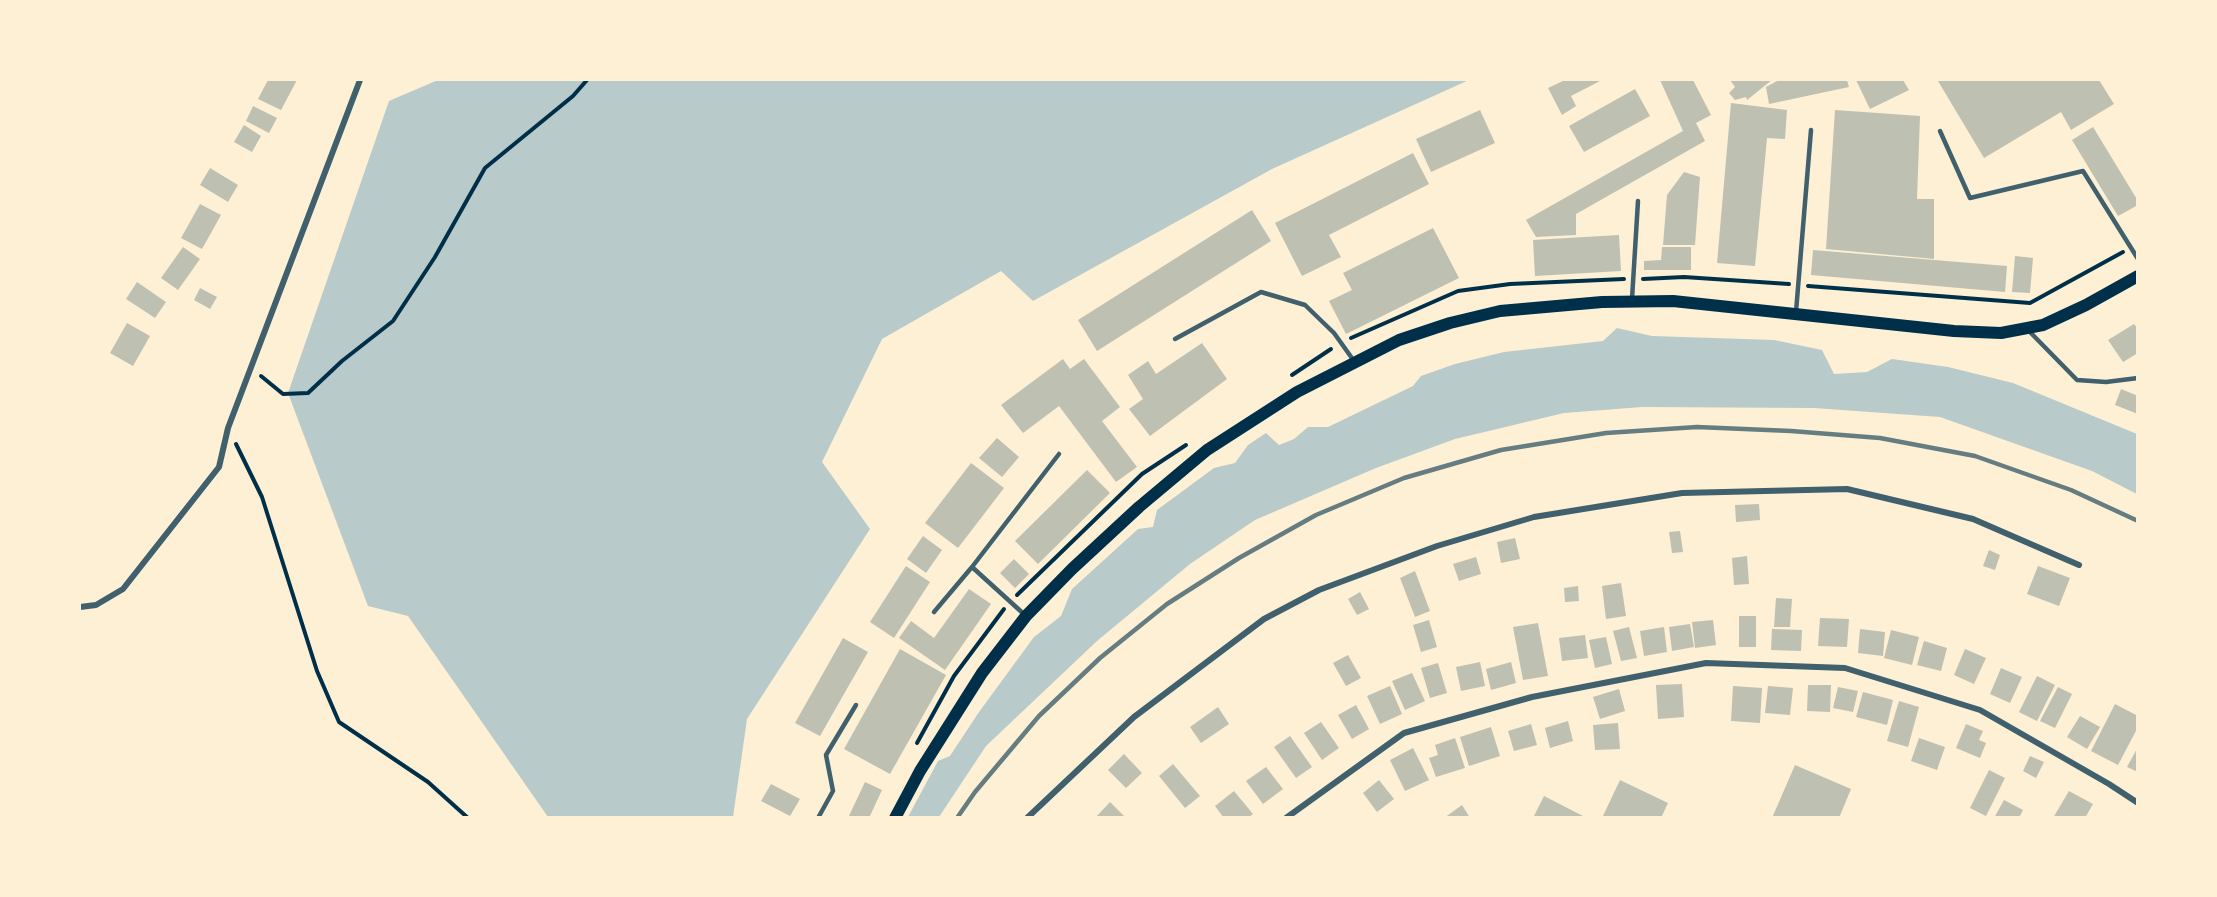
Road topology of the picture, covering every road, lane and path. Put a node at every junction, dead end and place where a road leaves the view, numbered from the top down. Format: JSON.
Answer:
{"nodes":[{"id":1,"x":360,"y":80,"type":"edge"},
{"id":2,"x":587,"y":80,"type":"edge"},
{"id":3,"x":1810,"y":130,"type":"dead end"},
{"id":4,"x":1940,"y":131,"type":"dead end"},
{"id":5,"x":1638,"y":201,"type":"dead end"},
{"id":6,"x":2131,"y":248,"type":"junction"},
{"id":7,"x":2138,"y":259,"type":"edge"},
{"id":8,"x":2138,"y":276,"type":"edge"},
{"id":9,"x":1633,"y":279,"type":"junction"},
{"id":10,"x":1798,"y":285,"type":"junction"},
{"id":11,"x":1632,"y":302,"type":"junction"},
{"id":12,"x":1796,"y":315,"type":"junction"},
{"id":13,"x":2026,"y":328,"type":"junction"},
{"id":14,"x":1175,"y":339,"type":"dead end"},
{"id":15,"x":1341,"y":343,"type":"junction"},
{"id":16,"x":1354,"y":361,"type":"junction"},
{"id":17,"x":250,"y":368,"type":"junction"},
{"id":18,"x":1291,"y":376,"type":"dead end"},
{"id":19,"x":2138,"y":378,"type":"edge"},
{"id":20,"x":228,"y":428,"type":"junction"},
{"id":21,"x":1192,"y":441,"type":"dead end"},
{"id":22,"x":1059,"y":454,"type":"dead end"},
{"id":23,"x":2079,"y":565,"type":"dead end"},
{"id":24,"x":972,"y":567,"type":"junction"},
{"id":25,"x":1010,"y":602,"type":"junction"},
{"id":26,"x":80,"y":607,"type":"edge"},
{"id":27,"x":934,"y":612,"type":"dead end"},
{"id":28,"x":1026,"y":615,"type":"junction"},
{"id":29,"x":856,"y":705,"type":"dead end"},
{"id":30,"x":915,"y":747,"type":"dead end"},
{"id":31,"x":2138,"y":803,"type":"edge"},
{"id":32,"x":468,"y":818,"type":"edge"},
{"id":33,"x":818,"y":818,"type":"edge"},
{"id":34,"x":895,"y":818,"type":"edge"},
{"id":35,"x":1027,"y":818,"type":"edge"},
{"id":36,"x":1286,"y":818,"type":"edge"}],
"edges":[{"from":1,"to":17,"type":"street"},
{"from":2,"to":17,"type":"path"},
{"from":3,"to":10,"type":"lane"},
{"from":4,"to":6,"type":"lane"},
{"from":5,"to":9,"type":"lane"},
{"from":6,"to":7,"type":"lane"},
{"from":6,"to":10,"type":"path"},
{"from":8,"to":13,"type":"main road"},
{"from":9,"to":10,"type":"path"},
{"from":9,"to":11,"type":"lane"},
{"from":9,"to":15,"type":"path"},
{"from":10,"to":12,"type":"lane"},
{"from":11,"to":12,"type":"main road"},
{"from":11,"to":16,"type":"main road"},
{"from":12,"to":13,"type":"main road"},
{"from":13,"to":19,"type":"lane"},
{"from":14,"to":15,"type":"lane"},
{"from":15,"to":16,"type":"lane"},
{"from":15,"to":18,"type":"path"},
{"from":16,"to":28,"type":"main road"},
{"from":17,"to":20,"type":"street"},
{"from":20,"to":26,"type":"street"},
{"from":20,"to":32,"type":"path"},
{"from":21,"to":25,"type":"path"},
{"from":22,"to":24,"type":"lane"},
{"from":23,"to":35,"type":"street"},
{"from":24,"to":25,"type":"lane"},
{"from":24,"to":27,"type":"lane"},
{"from":25,"to":28,"type":"lane"},
{"from":25,"to":30,"type":"path"},
{"from":28,"to":34,"type":"main road"},
{"from":29,"to":33,"type":"lane"},
{"from":31,"to":36,"type":"street"}]}
